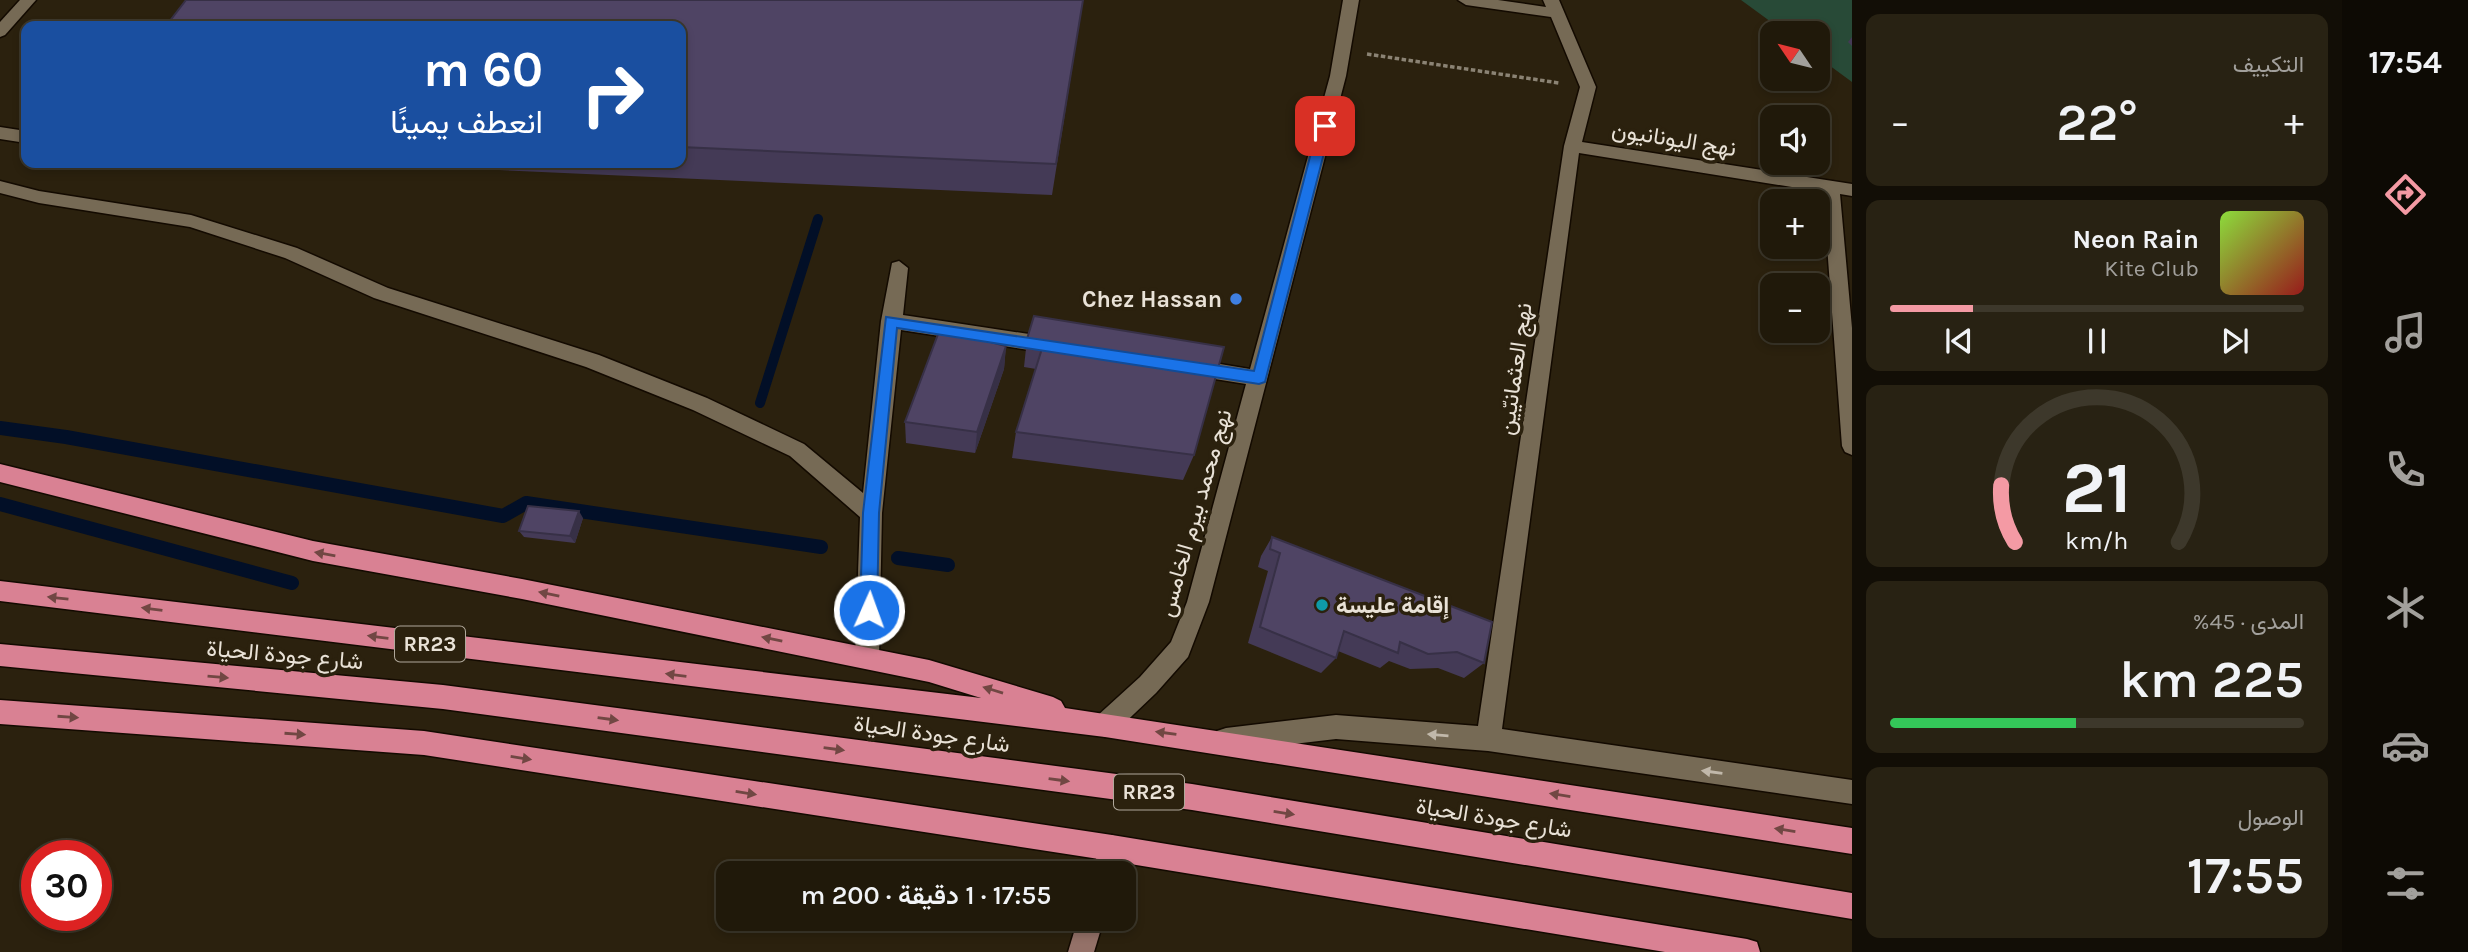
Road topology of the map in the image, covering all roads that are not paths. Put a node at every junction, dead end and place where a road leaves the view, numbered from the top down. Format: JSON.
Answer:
{"nodes":[{"id":1,"x":28,"y":0,"type":"edge"},
{"id":2,"x":1351,"y":0,"type":"edge"},
{"id":3,"x":1465,"y":0,"type":"edge"},
{"id":4,"x":1554,"y":7,"type":"edge"},
{"id":5,"x":0,"y":32,"type":"edge"},
{"id":6,"x":0,"y":133,"type":"edge"},
{"id":7,"x":21,"y":136,"type":"edge"},
{"id":8,"x":1572,"y":146,"type":"junction"},
{"id":9,"x":0,"y":187,"type":"edge"},
{"id":10,"x":1831,"y":188,"type":"junction"},
{"id":11,"x":1852,"y":190,"type":"edge"},
{"id":12,"x":899,"y":268,"type":"dead end"},
{"id":13,"x":891,"y":321,"type":"junction"},
{"id":14,"x":1068,"y":348,"type":"edge"},
{"id":15,"x":1164,"y":363,"type":"edge"},
{"id":16,"x":1259,"y":378,"type":"junction"},
{"id":17,"x":1852,"y":446,"type":"edge"},
{"id":18,"x":0,"y":473,"type":"edge"},
{"id":19,"x":871,"y":513,"type":"junction"},
{"id":20,"x":0,"y":591,"type":"edge"},
{"id":21,"x":0,"y":655,"type":"edge"},
{"id":22,"x":867,"y":658,"type":"junction"},
{"id":23,"x":0,"y":712,"type":"edge"},
{"id":24,"x":1105,"y":725,"type":"junction"},
{"id":25,"x":1488,"y":739,"type":"junction"},
{"id":26,"x":1215,"y":741,"type":"junction"},
{"id":27,"x":1852,"y":792,"type":"edge"},
{"id":28,"x":1852,"y":841,"type":"edge"},
{"id":29,"x":1112,"y":848,"type":"junction"},
{"id":30,"x":1108,"y":861,"type":"edge"},
{"id":31,"x":1852,"y":906,"type":"edge"},
{"id":32,"x":1087,"y":931,"type":"edge"},
{"id":33,"x":1081,"y":952,"type":"edge"},
{"id":34,"x":1746,"y":952,"type":"edge"}],
"edges":[{"from":1,"to":5,"type":"street"},
{"from":2,"to":16,"type":"street","name":"نهج محمد بيرم الخامس"},
{"from":3,"to":4,"type":"street"},
{"from":4,"to":8,"type":"street","name":"نهج العثمانيّين"},
{"from":6,"to":7,"type":"street"},
{"from":8,"to":10,"type":"street","name":"نهج اليونانيون"},
{"from":8,"to":25,"type":"street","name":"نهج العثمانيّين"},
{"from":9,"to":19,"type":"street"},
{"from":10,"to":11,"type":"street","name":"نهج اليونانيون"},
{"from":10,"to":17,"type":"street"},
{"from":12,"to":13,"type":"street"},
{"from":13,"to":14,"type":"street"},
{"from":13,"to":19,"type":"street"},
{"from":15,"to":16,"type":"street"},
{"from":16,"to":24,"type":"street","name":"نهج محمد بيرم الخامس"},
{"from":22,"to":18,"type":"highway","one_way":true},
{"from":19,"to":22,"type":"street"},
{"from":24,"to":20,"type":"highway","name":"شارع جودة الحياة","number":"RR23","one_way":true},
{"from":21,"to":31,"type":"highway","name":"شارع جودة الحياة","number":"RR23","one_way":true},
{"from":24,"to":22,"type":"highway","one_way":true},
{"from":23,"to":29,"type":"highway","one_way":true},
{"from":26,"to":24,"type":"highway","name":"شارع جودة الحياة","number":"RR23","one_way":true},
{"from":25,"to":26,"type":"street","one_way":true},
{"from":27,"to":25,"type":"street","one_way":true},
{"from":28,"to":26,"type":"highway","name":"شارع جودة الحياة","number":"RR23","one_way":true},
{"from":29,"to":30,"type":"street"},
{"from":29,"to":34,"type":"highway"},
{"from":32,"to":33,"type":"street"}]}
